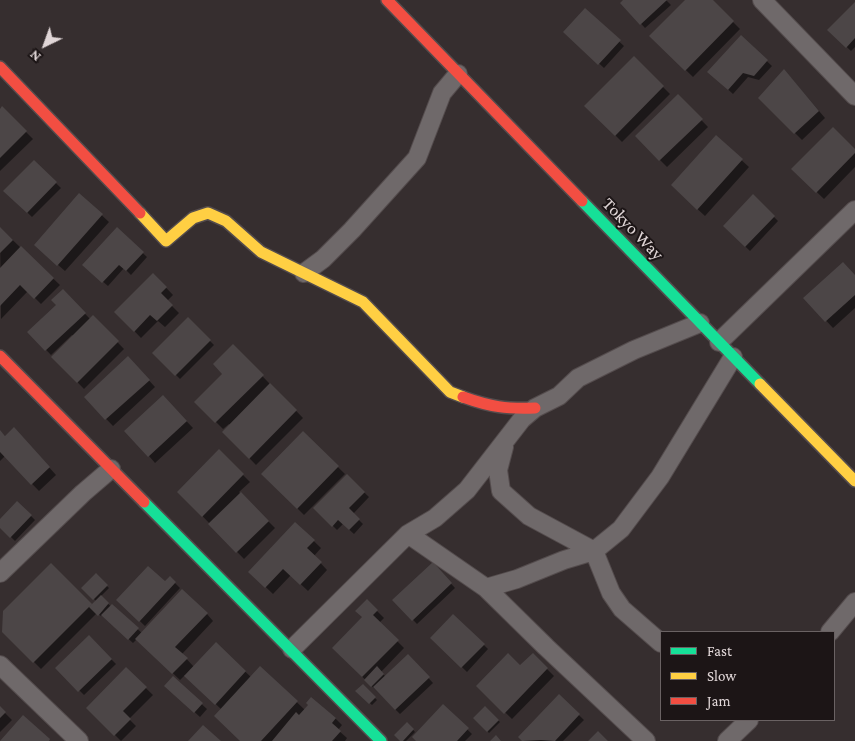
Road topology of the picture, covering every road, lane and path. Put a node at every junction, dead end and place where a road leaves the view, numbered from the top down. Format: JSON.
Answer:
{"nodes":[{"id":1,"x":387,"y":0,"type":"edge"},
{"id":2,"x":762,"y":0,"type":"edge"},
{"id":3,"x":0,"y":68,"type":"edge"},
{"id":4,"x":458,"y":74,"type":"junction"},
{"id":5,"x":855,"y":96,"type":"edge"},
{"id":6,"x":855,"y":210,"type":"edge"},
{"id":7,"x":304,"y":273,"type":"junction"},
{"id":8,"x":700,"y":323,"type":"junction"},
{"id":9,"x":719,"y":342,"type":"junction"},
{"id":10,"x":0,"y":356,"type":"edge"},
{"id":11,"x":733,"y":357,"type":"junction"},
{"id":12,"x":535,"y":408,"type":"junction"},
{"id":13,"x":506,"y":441,"type":"junction"},
{"id":14,"x":112,"y":470,"type":"junction"},
{"id":15,"x":855,"y":481,"type":"edge"},
{"id":16,"x":408,"y":534,"type":"junction"},
{"id":17,"x":594,"y":551,"type":"junction"},
{"id":18,"x":0,"y":573,"type":"edge"},
{"id":19,"x":486,"y":588,"type":"junction"},
{"id":20,"x":855,"y":602,"type":"edge"},
{"id":21,"x":831,"y":631,"type":"edge"},
{"id":22,"x":660,"y":641,"type":"edge"},
{"id":23,"x":292,"y":649,"type":"junction"},
{"id":24,"x":0,"y":665,"type":"edge"},
{"id":25,"x":79,"y":741,"type":"edge"},
{"id":26,"x":381,"y":741,"type":"edge"},
{"id":27,"x":646,"y":741,"type":"edge"}],
"edges":[{"from":1,"to":4,"type":"street","name":"Tokyo Way"},
{"from":2,"to":5,"type":"street"},
{"from":3,"to":7,"type":"street"},
{"from":4,"to":7,"type":"street"},
{"from":4,"to":8,"type":"street","name":"Tokyo Way"},
{"from":6,"to":9,"type":"street"},
{"from":7,"to":12,"type":"street"},
{"from":8,"to":9,"type":"street","name":"Tokyo Way"},
{"from":8,"to":12,"type":"street"},
{"from":9,"to":11,"type":"street","name":"Tokyo Way"},
{"from":10,"to":14,"type":"street"},
{"from":11,"to":15,"type":"street","name":"Tokyo Way"},
{"from":11,"to":17,"type":"street"},
{"from":12,"to":13,"type":"street"},
{"from":13,"to":16,"type":"street"},
{"from":13,"to":17,"type":"street"},
{"from":14,"to":18,"type":"street"},
{"from":14,"to":23,"type":"street"},
{"from":16,"to":19,"type":"street"},
{"from":16,"to":23,"type":"street"},
{"from":17,"to":19,"type":"street"},
{"from":17,"to":22,"type":"street"},
{"from":19,"to":27,"type":"street"},
{"from":20,"to":21,"type":"street"},
{"from":23,"to":26,"type":"street"},
{"from":24,"to":25,"type":"street"}]}
